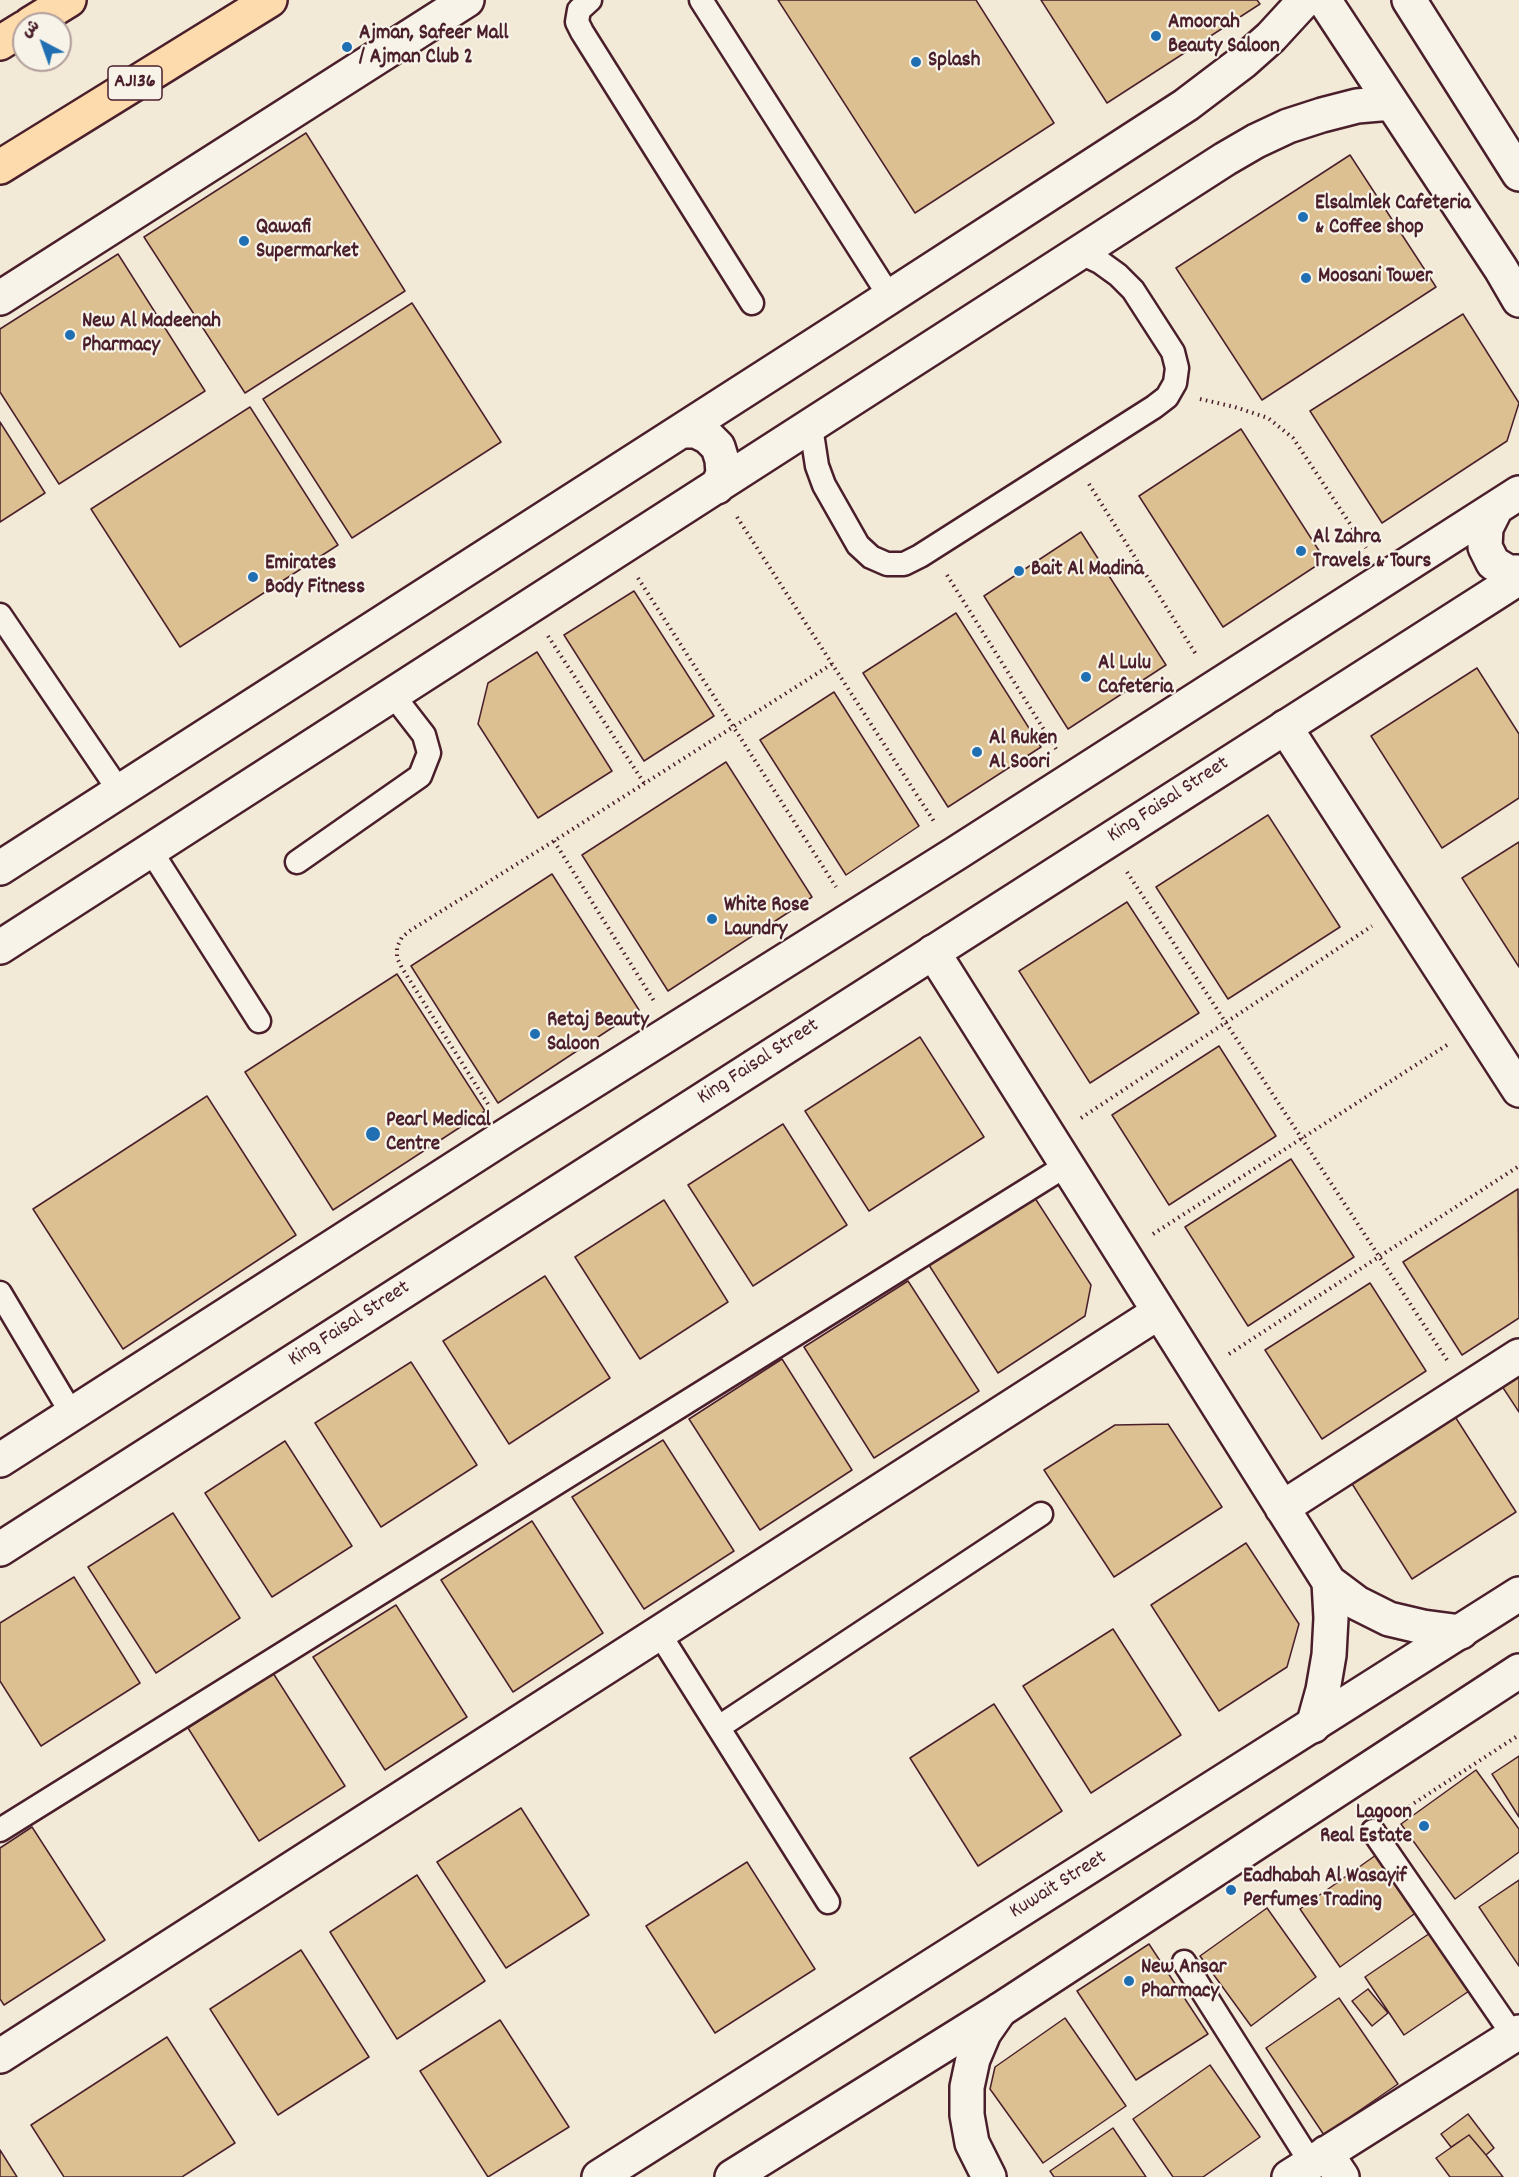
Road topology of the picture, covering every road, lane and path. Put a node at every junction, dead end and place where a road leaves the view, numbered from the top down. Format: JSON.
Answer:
{"nodes":[{"id":1,"x":69,"y":0,"type":"edge"},
{"id":2,"x":270,"y":0,"type":"edge"},
{"id":3,"x":468,"y":0,"type":"edge"},
{"id":4,"x":590,"y":0,"type":"edge"},
{"id":5,"x":701,"y":0,"type":"edge"},
{"id":6,"x":1305,"y":0,"type":"edge"},
{"id":7,"x":1324,"y":0,"type":"edge"},
{"id":8,"x":1409,"y":0,"type":"edge"},
{"id":9,"x":50,"y":12,"type":"edge"},
{"id":10,"x":1391,"y":103,"type":"junction"},
{"id":11,"x":0,"y":166,"type":"edge"},
{"id":12,"x":1519,"y":174,"type":"edge"},
{"id":13,"x":1081,"y":253,"type":"junction"},
{"id":14,"x":1510,"y":271,"type":"edge"},
{"id":15,"x":890,"y":297,"type":"junction"},
{"id":16,"x":0,"y":298,"type":"edge"},
{"id":17,"x":1519,"y":300,"type":"edge"},
{"id":18,"x":752,"y":303,"type":"dead end"},
{"id":19,"x":1167,"y":397,"type":"junction"},
{"id":20,"x":811,"y":427,"type":"junction"},
{"id":21,"x":682,"y":431,"type":"junction"},
{"id":22,"x":1073,"y":459,"type":"junction"},
{"id":23,"x":717,"y":487,"type":"junction"},
{"id":24,"x":1507,"y":502,"type":"edge"},
{"id":25,"x":620,"y":549,"type":"junction"},
{"id":26,"x":931,"y":549,"type":"junction"},
{"id":27,"x":1519,"y":572,"type":"edge"},
{"id":28,"x":1519,"y":578,"type":"edge"},
{"id":29,"x":1386,"y":579,"type":"junction"},
{"id":30,"x":530,"y":607,"type":"junction"},
{"id":31,"x":0,"y":615,"type":"edge"},
{"id":32,"x":832,"y":664,"type":"junction"},
{"id":33,"x":1216,"y":687,"type":"junction"},
{"id":34,"x":393,"y":695,"type":"junction"},
{"id":35,"x":733,"y":727,"type":"junction"},
{"id":36,"x":1285,"y":727,"type":"junction"},
{"id":37,"x":1074,"y":777,"type":"junction"},
{"id":38,"x":644,"y":783,"type":"junction"},
{"id":39,"x":120,"y":792,"type":"junction"},
{"id":40,"x":554,"y":841,"type":"junction"},
{"id":41,"x":1107,"y":841,"type":"junction"},
{"id":42,"x":151,"y":851,"type":"junction"},
{"id":43,"x":955,"y":854,"type":"junction"},
{"id":44,"x":297,"y":862,"type":"dead end"},
{"id":45,"x":0,"y":867,"type":"edge"},
{"id":46,"x":1401,"y":907,"type":"junction"},
{"id":47,"x":855,"y":917,"type":"junction"},
{"id":48,"x":0,"y":947,"type":"edge"},
{"id":49,"x":933,"y":952,"type":"junction"},
{"id":50,"x":259,"y":1021,"type":"dead end"},
{"id":51,"x":1226,"y":1022,"type":"junction"},
{"id":52,"x":1478,"y":1026,"type":"junction"},
{"id":53,"x":673,"y":1032,"type":"junction"},
{"id":54,"x":1519,"y":1090,"type":"edge"},
{"id":55,"x":507,"y":1135,"type":"junction"},
{"id":56,"x":1302,"y":1138,"type":"junction"},
{"id":57,"x":1058,"y":1151,"type":"junction"},
{"id":58,"x":1519,"y":1166,"type":"edge"},
{"id":59,"x":1122,"y":1253,"type":"junction"},
{"id":60,"x":1379,"y":1257,"type":"junction"},
{"id":61,"x":0,"y":1293,"type":"edge"},
{"id":62,"x":1159,"y":1312,"type":"junction"},
{"id":63,"x":1519,"y":1356,"type":"edge"},
{"id":64,"x":1198,"y":1374,"type":"junction"},
{"id":65,"x":1466,"y":1390,"type":"junction"},
{"id":66,"x":72,"y":1414,"type":"junction"},
{"id":67,"x":0,"y":1460,"type":"edge"},
{"id":68,"x":1282,"y":1508,"type":"junction"},
{"id":69,"x":1041,"y":1514,"type":"dead end"},
{"id":70,"x":0,"y":1549,"type":"edge"},
{"id":71,"x":1329,"y":1582,"type":"junction"},
{"id":72,"x":1519,"y":1594,"type":"edge"},
{"id":73,"x":1461,"y":1632,"type":"junction"},
{"id":74,"x":659,"y":1633,"type":"junction"},
{"id":75,"x":1519,"y":1671,"type":"edge"},
{"id":76,"x":1313,"y":1726,"type":"junction"},
{"id":77,"x":719,"y":1727,"type":"junction"},
{"id":78,"x":1519,"y":1735,"type":"edge"},
{"id":79,"x":0,"y":1830,"type":"edge"},
{"id":80,"x":1373,"y":1831,"type":"joint"},
{"id":81,"x":828,"y":1902,"type":"dead end"},
{"id":82,"x":1184,"y":1962,"type":"dead end"},
{"id":83,"x":1000,"y":2010,"type":"junction"},
{"id":84,"x":1516,"y":2034,"type":"edge"},
{"id":85,"x":0,"y":2056,"type":"edge"},
{"id":86,"x":1317,"y":2168,"type":"edge"},
{"id":87,"x":599,"y":2177,"type":"edge"},
{"id":88,"x":732,"y":2177,"type":"edge"},
{"id":89,"x":989,"y":2177,"type":"edge"}],
"edges":[{"from":1,"to":9,"type":"main road"},
{"from":2,"to":11,"type":"main road","number":"AJ136"},
{"from":3,"to":16,"type":"street"},
{"from":4,"to":18,"type":"lane"},
{"from":5,"to":15,"type":"lane"},
{"from":6,"to":15,"type":"street"},
{"from":7,"to":10,"type":"street"},
{"from":8,"to":12,"type":"street"},
{"from":10,"to":13,"type":"street"},
{"from":10,"to":14,"type":"street"},
{"from":13,"to":19,"type":"lane"},
{"from":13,"to":20,"type":"street"},
{"from":14,"to":17,"type":"street"},
{"from":15,"to":21,"type":"street"},
{"from":19,"to":22,"type":"lane"},
{"from":19,"to":29,"type":"path"},
{"from":20,"to":23,"type":"street"},
{"from":20,"to":26,"type":"lane"},
{"from":21,"to":23,"type":"street"},
{"from":21,"to":39,"type":"street"},
{"from":22,"to":26,"type":"lane"},
{"from":22,"to":33,"type":"path"},
{"from":23,"to":25,"type":"street"},
{"from":23,"to":32,"type":"path"},
{"from":24,"to":27,"type":"street"},
{"from":24,"to":29,"type":"street"},
{"from":25,"to":30,"type":"street"},
{"from":25,"to":35,"type":"path"},
{"from":26,"to":37,"type":"path"},
{"from":28,"to":36,"type":"street","name":"King Faisal Street"},
{"from":29,"to":33,"type":"street"},
{"from":30,"to":34,"type":"street"},
{"from":30,"to":38,"type":"path"},
{"from":31,"to":39,"type":"lane"},
{"from":32,"to":35,"type":"path"},
{"from":32,"to":43,"type":"path"},
{"from":33,"to":37,"type":"street"},
{"from":34,"to":42,"type":"street"},
{"from":34,"to":44,"type":"lane"},
{"from":35,"to":38,"type":"path"},
{"from":35,"to":47,"type":"path"},
{"from":36,"to":41,"type":"street","name":"King Faisal Street"},
{"from":36,"to":46,"type":"street"},
{"from":37,"to":43,"type":"street"},
{"from":38,"to":40,"type":"path"},
{"from":39,"to":45,"type":"street"},
{"from":40,"to":53,"type":"path"},
{"from":40,"to":55,"type":"path"},
{"from":41,"to":49,"type":"street","name":"King Faisal Street"},
{"from":41,"to":51,"type":"path"},
{"from":42,"to":48,"type":"street"},
{"from":42,"to":50,"type":"lane"},
{"from":43,"to":47,"type":"street"},
{"from":46,"to":51,"type":"path"},
{"from":46,"to":52,"type":"street"},
{"from":47,"to":53,"type":"street"},
{"from":49,"to":57,"type":"street"},
{"from":49,"to":70,"type":"street","name":"King Faisal Street"},
{"from":51,"to":56,"type":"path"},
{"from":51,"to":57,"type":"path"},
{"from":52,"to":54,"type":"street"},
{"from":52,"to":56,"type":"path"},
{"from":53,"to":55,"type":"street"},
{"from":55,"to":66,"type":"street"},
{"from":56,"to":59,"type":"path"},
{"from":56,"to":60,"type":"path"},
{"from":57,"to":59,"type":"street"},
{"from":57,"to":79,"type":"lane"},
{"from":58,"to":60,"type":"path"},
{"from":59,"to":62,"type":"street"},
{"from":60,"to":64,"type":"path"},
{"from":60,"to":65,"type":"path"},
{"from":61,"to":66,"type":"lane"},
{"from":62,"to":64,"type":"street"},
{"from":62,"to":74,"type":"street"},
{"from":63,"to":65,"type":"street"},
{"from":64,"to":68,"type":"street"},
{"from":65,"to":68,"type":"street"},
{"from":66,"to":67,"type":"street"},
{"from":68,"to":71,"type":"street"},
{"from":69,"to":77,"type":"lane"},
{"from":71,"to":73,"type":"street"},
{"from":71,"to":76,"type":"street"},
{"from":72,"to":73,"type":"street","name":"Kuwait Street"},
{"from":73,"to":76,"type":"street","name":"Kuwait Street"},
{"from":74,"to":77,"type":"lane"},
{"from":74,"to":85,"type":"street"},
{"from":75,"to":83,"type":"street"},
{"from":76,"to":87,"type":"street","name":"Kuwait Street"},
{"from":77,"to":81,"type":"lane"},
{"from":78,"to":80,"type":"path"},
{"from":80,"to":84,"type":"lane"},
{"from":82,"to":86,"type":"lane"},
{"from":83,"to":88,"type":"street"},
{"from":83,"to":89,"type":"street"},
{"from":84,"to":86,"type":"street"}]}
